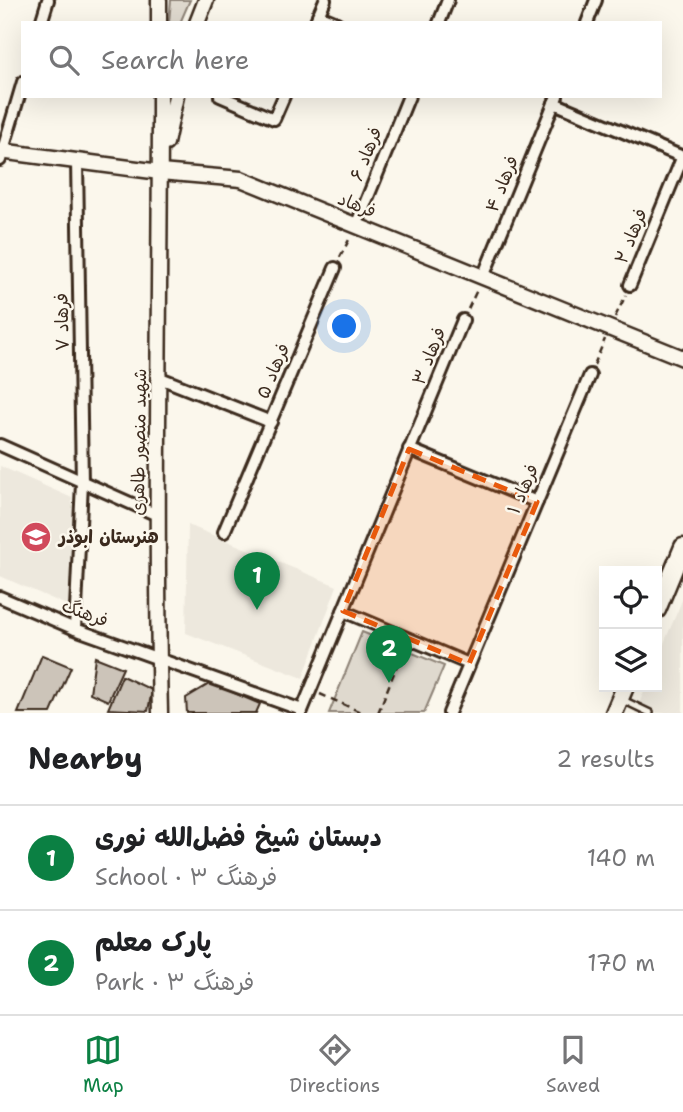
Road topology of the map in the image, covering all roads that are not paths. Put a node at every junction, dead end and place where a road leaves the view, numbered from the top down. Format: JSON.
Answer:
{"nodes":[{"id":1,"x":48,"y":0,"type":"edge"},
{"id":2,"x":159,"y":0,"type":"edge"},
{"id":3,"x":206,"y":0,"type":"edge"},
{"id":4,"x":325,"y":0,"type":"edge"},
{"id":5,"x":448,"y":0,"type":"edge"},
{"id":6,"x":596,"y":0,"type":"edge"},
{"id":7,"x":317,"y":19,"type":"edge"},
{"id":8,"x":42,"y":21,"type":"edge"},
{"id":9,"x":159,"y":21,"type":"edge"},
{"id":10,"x":198,"y":21,"type":"edge"},
{"id":11,"x":440,"y":21,"type":"edge"},
{"id":12,"x":588,"y":21,"type":"edge"},
{"id":13,"x":21,"y":88,"type":"edge"},
{"id":14,"x":160,"y":98,"type":"edge"},
{"id":15,"x":176,"y":98,"type":"edge"},
{"id":16,"x":225,"y":98,"type":"edge"},
{"id":17,"x":283,"y":98,"type":"edge"},
{"id":18,"x":408,"y":98,"type":"edge"},
{"id":19,"x":556,"y":100,"type":"edge"},
{"id":20,"x":0,"y":154,"type":"edge"},
{"id":21,"x":683,"y":157,"type":"edge"},
{"id":22,"x":77,"y":161,"type":"junction"},
{"id":23,"x":160,"y":172,"type":"junction"},
{"id":24,"x":356,"y":226,"type":"junction"},
{"id":25,"x":335,"y":268,"type":"road end"},
{"id":26,"x":483,"y":277,"type":"junction"},
{"id":27,"x":630,"y":285,"type":"road end"},
{"id":28,"x":463,"y":320,"type":"road end"},
{"id":29,"x":683,"y":358,"type":"edge"},
{"id":30,"x":590,"y":375,"type":"road end"},
{"id":31,"x":160,"y":378,"type":"junction"},
{"id":32,"x":271,"y":422,"type":"junction"},
{"id":33,"x":0,"y":445,"type":"edge"},
{"id":34,"x":410,"y":449,"type":"junction"},
{"id":35,"x":82,"y":483,"type":"junction"},
{"id":36,"x":537,"y":502,"type":"junction"},
{"id":37,"x":157,"y":515,"type":"junction"},
{"id":38,"x":224,"y":532,"type":"dead end"},
{"id":39,"x":683,"y":547,"type":"edge"},
{"id":40,"x":0,"y":597,"type":"edge"},
{"id":41,"x":662,"y":598,"type":"edge"},
{"id":42,"x":343,"y":611,"type":"junction"},
{"id":43,"x":75,"y":628,"type":"junction"},
{"id":44,"x":159,"y":659,"type":"junction"},
{"id":45,"x":469,"y":664,"type":"junction"},
{"id":46,"x":619,"y":700,"type":"edge"},
{"id":47,"x":301,"y":711,"type":"edge"},
{"id":48,"x":160,"y":713,"type":"edge"},
{"id":49,"x":449,"y":713,"type":"edge"},
{"id":50,"x":650,"y":713,"type":"edge"}],
"edges":[{"from":1,"to":8,"type":"street"},
{"from":2,"to":9,"type":"street"},
{"from":3,"to":10,"type":"street"},
{"from":4,"to":7,"type":"street"},
{"from":5,"to":11,"type":"street"},
{"from":6,"to":12,"type":"street"},
{"from":13,"to":20,"type":"street"},
{"from":14,"to":23,"type":"street"},
{"from":15,"to":23,"type":"street"},
{"from":16,"to":17,"type":"street"},
{"from":18,"to":24,"type":"street","name":"فرهاد ۶"},
{"from":19,"to":21,"type":"street"},
{"from":19,"to":26,"type":"street","name":"فرهاد ۴"},
{"from":20,"to":22,"type":"street","name":"فرهاد"},
{"from":21,"to":27,"type":"street","name":"فرهاد ۲"},
{"from":22,"to":23,"type":"street","name":"فرهاد"},
{"from":22,"to":35,"type":"street","name":"فرهاد ۷"},
{"from":23,"to":24,"type":"street","name":"فرهاد"},
{"from":23,"to":31,"type":"street","name":"شهید منصور طاهری"},
{"from":24,"to":26,"type":"street","name":"فرهاد"},
{"from":25,"to":32,"type":"street","name":"فرهاد ۵"},
{"from":26,"to":29,"type":"street","name":"فرهاد"},
{"from":28,"to":34,"type":"street","name":"فرهاد ۳"},
{"from":30,"to":36,"type":"street","name":"فرهاد ۱"},
{"from":31,"to":32,"type":"street"},
{"from":31,"to":37,"type":"street","name":"شهید منصور طاهری"},
{"from":32,"to":38,"type":"street","name":"فرهاد ۵"},
{"from":33,"to":35,"type":"street"},
{"from":34,"to":36,"type":"street"},
{"from":34,"to":42,"type":"street","name":"فرهاد ۳"},
{"from":35,"to":37,"type":"street"},
{"from":35,"to":43,"type":"street","name":"فرهاد ۷"},
{"from":36,"to":45,"type":"street","name":"فرهاد ۱"},
{"from":37,"to":44,"type":"street","name":"شهید منصور طاهری"},
{"from":39,"to":41,"type":"main road"},
{"from":40,"to":43,"type":"street","name":"فرهنگ"},
{"from":42,"to":45,"type":"street"},
{"from":42,"to":47,"type":"street","name":"فرهاد ۳"},
{"from":43,"to":44,"type":"street","name":"فرهنگ"},
{"from":44,"to":47,"type":"street","name":"فرهنگ"},
{"from":44,"to":48,"type":"street","name":"شهید منصور طاهری"},
{"from":45,"to":49,"type":"street","name":"فرهاد ۱"},
{"from":46,"to":50,"type":"lane"}]}
